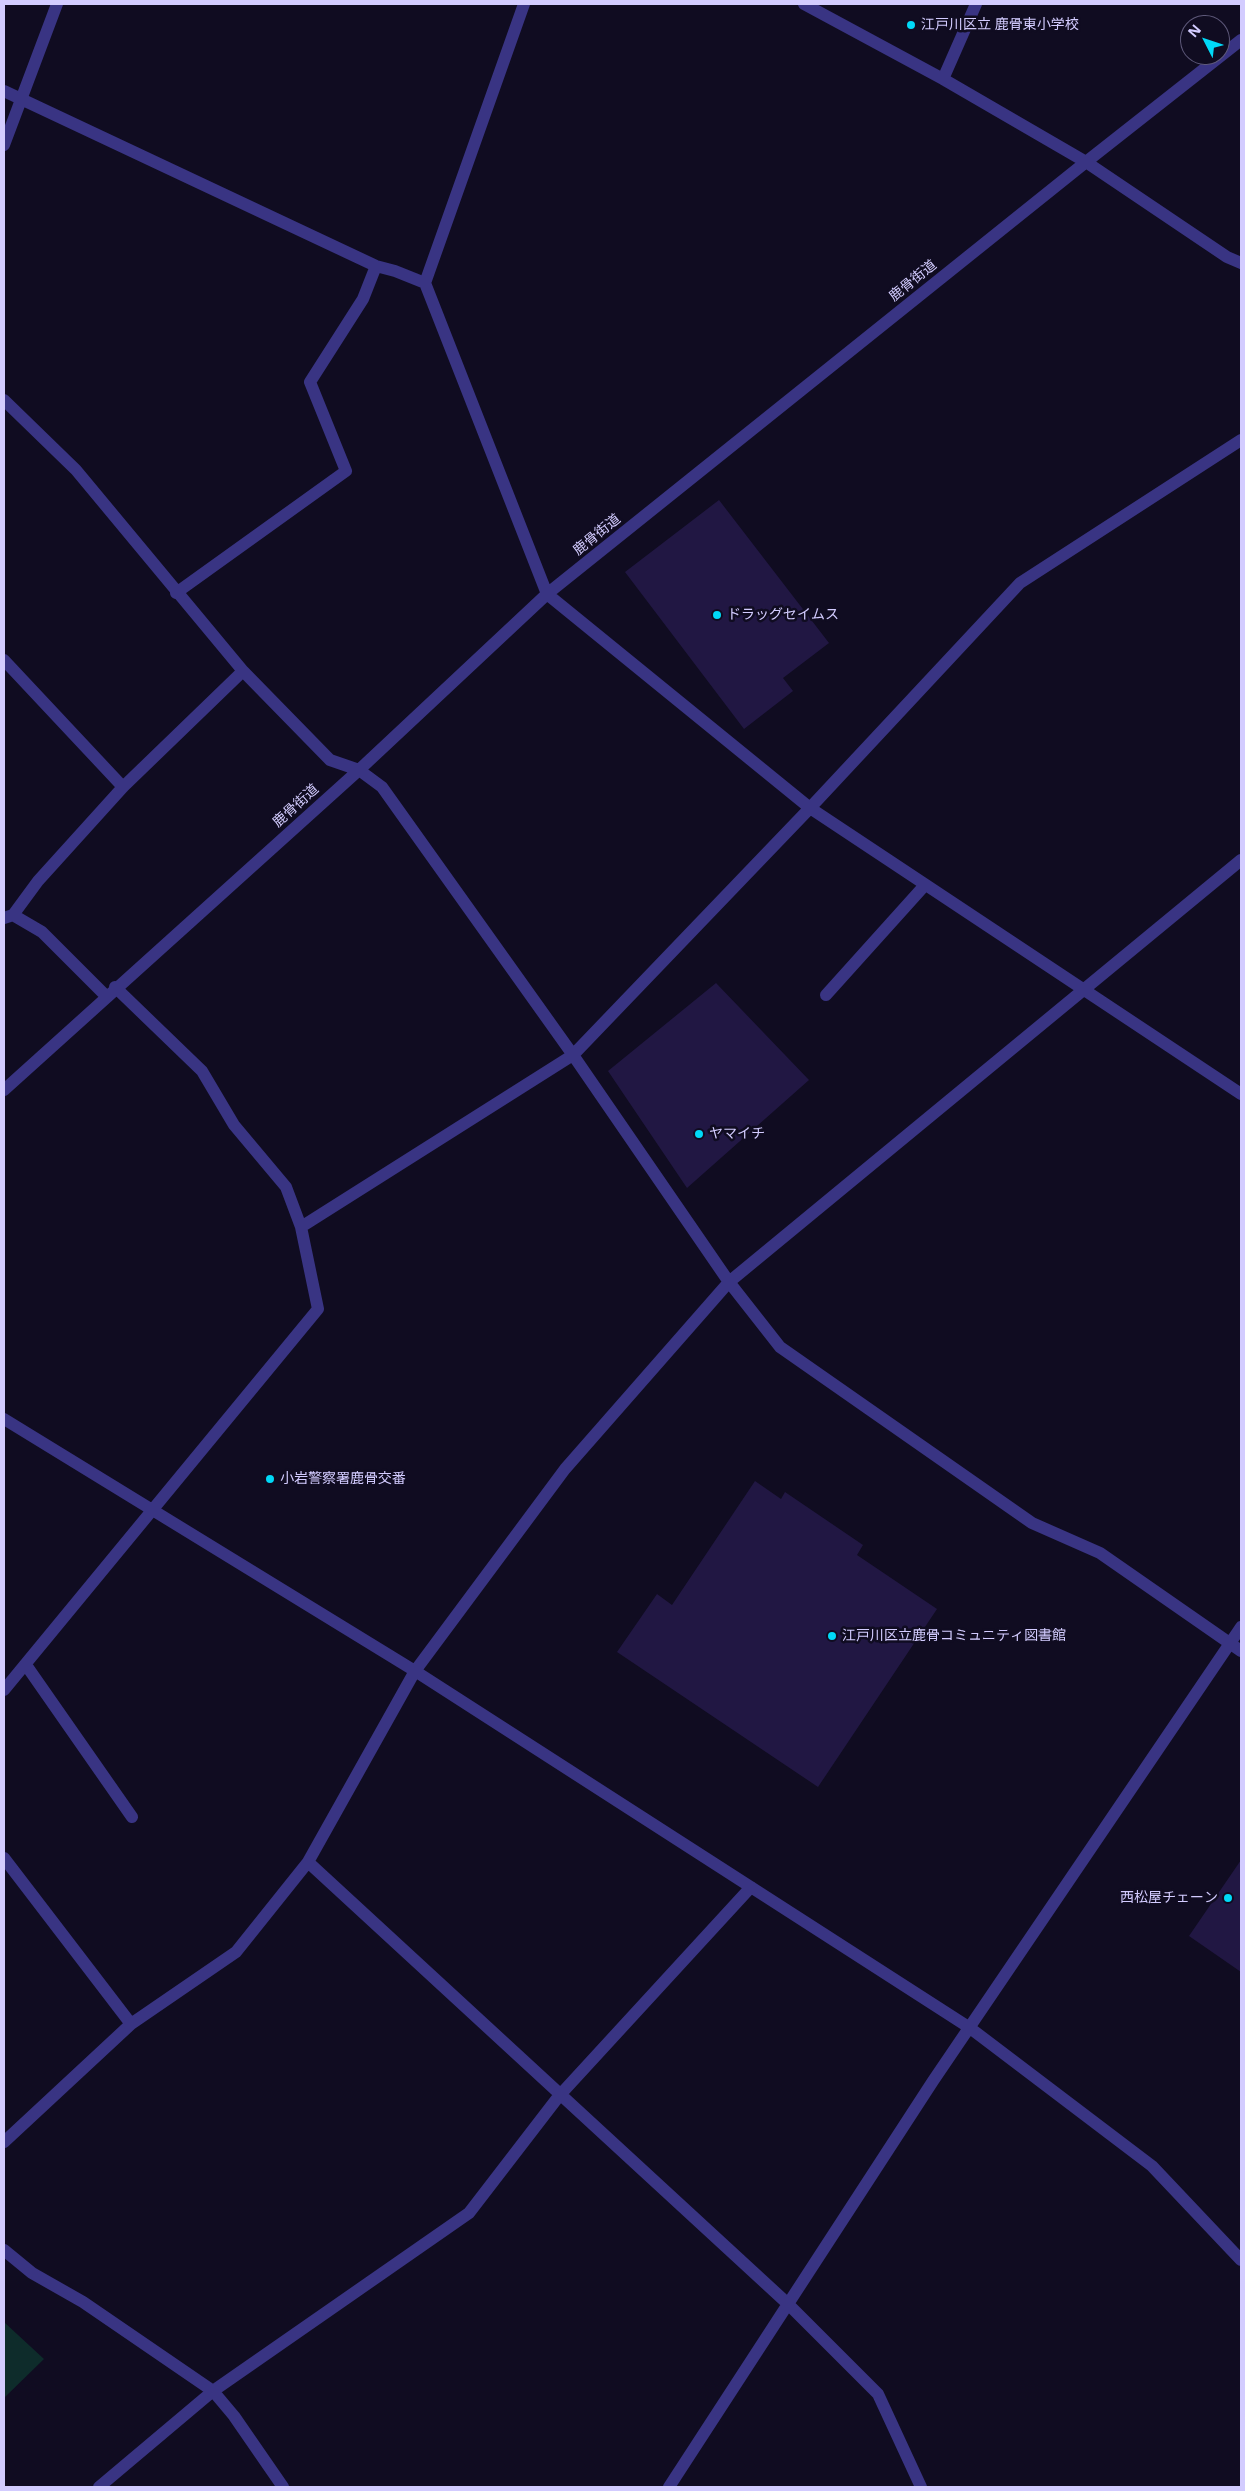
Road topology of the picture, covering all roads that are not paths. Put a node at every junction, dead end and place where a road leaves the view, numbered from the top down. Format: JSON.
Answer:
{"nodes":[{"id":1,"x":57,"y":4,"type":"edge"},
{"id":2,"x":524,"y":4,"type":"edge"},
{"id":3,"x":804,"y":4,"type":"edge"},
{"id":4,"x":976,"y":4,"type":"edge"},
{"id":5,"x":1241,"y":40,"type":"edge"},
{"id":6,"x":943,"y":79,"type":"junction"},
{"id":7,"x":4,"y":91,"type":"edge"},
{"id":8,"x":21,"y":98,"type":"junction"},
{"id":9,"x":4,"y":145,"type":"edge"},
{"id":10,"x":1086,"y":162,"type":"junction"},
{"id":11,"x":1241,"y":263,"type":"edge"},
{"id":12,"x":376,"y":266,"type":"junction"},
{"id":13,"x":426,"y":283,"type":"junction"},
{"id":14,"x":4,"y":400,"type":"edge"},
{"id":15,"x":1241,"y":440,"type":"edge"},
{"id":16,"x":176,"y":593,"type":"junction"},
{"id":17,"x":547,"y":594,"type":"junction"},
{"id":18,"x":4,"y":660,"type":"edge"},
{"id":19,"x":243,"y":671,"type":"junction"},
{"id":20,"x":359,"y":770,"type":"junction"},
{"id":21,"x":123,"y":787,"type":"junction"},
{"id":22,"x":810,"y":808,"type":"junction"},
{"id":23,"x":1241,"y":860,"type":"edge"},
{"id":24,"x":925,"y":885,"type":"junction"},
{"id":25,"x":8,"y":916,"type":"edge"},
{"id":26,"x":1084,"y":990,"type":"junction"},
{"id":27,"x":110,"y":992,"type":"junction"},
{"id":28,"x":826,"y":995,"type":"dead end"},
{"id":29,"x":573,"y":1055,"type":"junction"},
{"id":30,"x":4,"y":1090,"type":"edge"},
{"id":31,"x":1241,"y":1094,"type":"edge"},
{"id":32,"x":301,"y":1228,"type":"junction"},
{"id":33,"x":729,"y":1282,"type":"junction"},
{"id":34,"x":4,"y":1419,"type":"edge"},
{"id":35,"x":152,"y":1508,"type":"junction"},
{"id":36,"x":1241,"y":1627,"type":"edge"},
{"id":37,"x":1236,"y":1647,"type":"edge"},
{"id":38,"x":26,"y":1665,"type":"junction"},
{"id":39,"x":415,"y":1671,"type":"junction"},
{"id":40,"x":4,"y":1690,"type":"edge"},
{"id":41,"x":132,"y":1817,"type":"dead end"},
{"id":42,"x":4,"y":1858,"type":"edge"},
{"id":43,"x":308,"y":1862,"type":"junction"},
{"id":44,"x":751,"y":1887,"type":"junction"},
{"id":45,"x":131,"y":2024,"type":"junction"},
{"id":46,"x":970,"y":2028,"type":"junction"},
{"id":47,"x":559,"y":2096,"type":"junction"},
{"id":48,"x":4,"y":2142,"type":"edge"},
{"id":49,"x":4,"y":2250,"type":"edge"},
{"id":50,"x":1241,"y":2260,"type":"edge"},
{"id":51,"x":788,"y":2304,"type":"junction"},
{"id":52,"x":213,"y":2392,"type":"junction"},
{"id":53,"x":98,"y":2487,"type":"edge"},
{"id":54,"x":283,"y":2487,"type":"edge"},
{"id":55,"x":669,"y":2487,"type":"edge"},
{"id":56,"x":921,"y":2487,"type":"edge"}],
"edges":[{"from":1,"to":8,"type":"street"},
{"from":2,"to":13,"type":"street"},
{"from":3,"to":6,"type":"street"},
{"from":4,"to":6,"type":"street"},
{"from":5,"to":10,"type":"street","name":"鹿骨街道"},
{"from":6,"to":10,"type":"street"},
{"from":7,"to":8,"type":"street"},
{"from":8,"to":9,"type":"street"},
{"from":8,"to":12,"type":"street"},
{"from":10,"to":11,"type":"street"},
{"from":10,"to":17,"type":"street","name":"鹿骨街道"},
{"from":12,"to":13,"type":"street"},
{"from":12,"to":16,"type":"street"},
{"from":13,"to":17,"type":"street"},
{"from":14,"to":16,"type":"street"},
{"from":15,"to":22,"type":"street"},
{"from":16,"to":19,"type":"street"},
{"from":17,"to":20,"type":"street","name":"鹿骨街道"},
{"from":17,"to":22,"type":"street"},
{"from":18,"to":21,"type":"street"},
{"from":19,"to":20,"type":"street"},
{"from":19,"to":21,"type":"street"},
{"from":20,"to":27,"type":"street","name":"鹿骨街道"},
{"from":20,"to":29,"type":"street"},
{"from":21,"to":25,"type":"street"},
{"from":22,"to":24,"type":"street"},
{"from":22,"to":29,"type":"street"},
{"from":23,"to":26,"type":"street"},
{"from":24,"to":26,"type":"street"},
{"from":24,"to":28,"type":"street"},
{"from":25,"to":27,"type":"street"},
{"from":26,"to":31,"type":"street"},
{"from":26,"to":33,"type":"street"},
{"from":27,"to":30,"type":"street","name":"鹿骨街道"},
{"from":27,"to":32,"type":"street"},
{"from":29,"to":32,"type":"street"},
{"from":29,"to":33,"type":"street"},
{"from":32,"to":35,"type":"street"},
{"from":33,"to":37,"type":"street"},
{"from":33,"to":39,"type":"street"},
{"from":34,"to":35,"type":"street"},
{"from":35,"to":38,"type":"street"},
{"from":35,"to":39,"type":"street"},
{"from":36,"to":37,"type":"street"},
{"from":37,"to":46,"type":"street"},
{"from":38,"to":40,"type":"street"},
{"from":38,"to":41,"type":"street"},
{"from":39,"to":43,"type":"street"},
{"from":39,"to":44,"type":"street"},
{"from":42,"to":45,"type":"street"},
{"from":43,"to":45,"type":"street"},
{"from":43,"to":47,"type":"street"},
{"from":44,"to":46,"type":"street"},
{"from":44,"to":47,"type":"street"},
{"from":45,"to":48,"type":"street"},
{"from":46,"to":50,"type":"street"},
{"from":46,"to":51,"type":"street"},
{"from":47,"to":51,"type":"street"},
{"from":47,"to":52,"type":"street"},
{"from":49,"to":52,"type":"street"},
{"from":51,"to":55,"type":"street"},
{"from":51,"to":56,"type":"street"},
{"from":52,"to":53,"type":"street"},
{"from":52,"to":54,"type":"street"}]}
